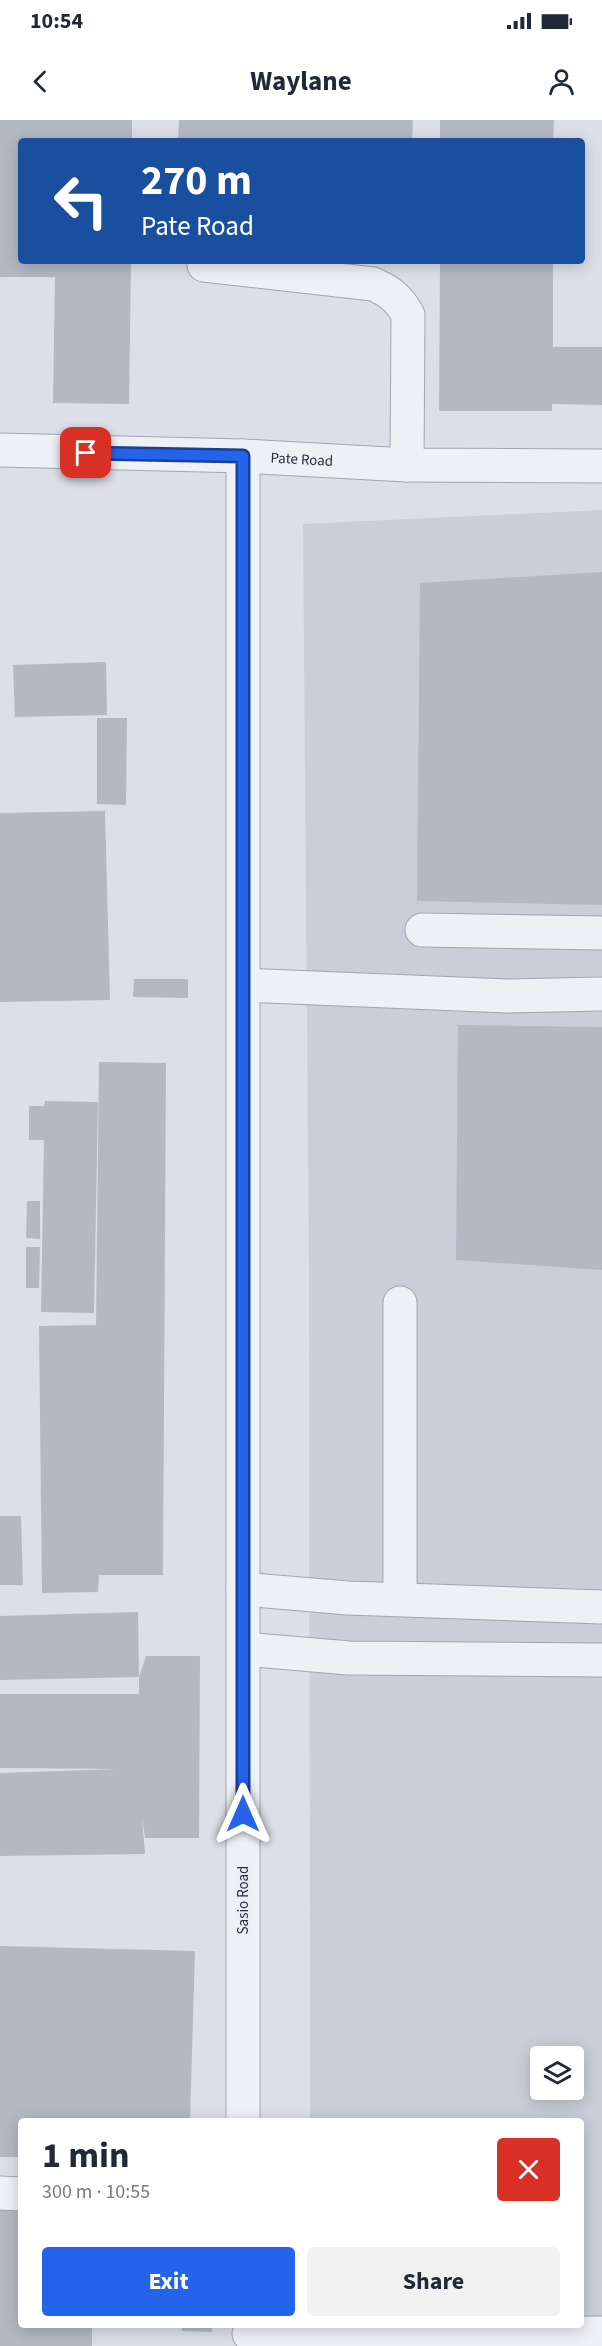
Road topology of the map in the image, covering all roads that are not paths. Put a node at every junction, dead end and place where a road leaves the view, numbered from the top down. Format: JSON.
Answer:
{"nodes":[{"id":1,"x":204,"y":265,"type":"dead end"},
{"id":2,"x":0,"y":450,"type":"edge"},
{"id":3,"x":243,"y":456,"type":"junction"},
{"id":4,"x":406,"y":465,"type":"junction"},
{"id":5,"x":602,"y":466,"type":"edge"},
{"id":6,"x":422,"y":930,"type":"dead end"},
{"id":7,"x":602,"y":933,"type":"edge"},
{"id":8,"x":244,"y":985,"type":"junction"},
{"id":9,"x":602,"y":994,"type":"edge"},
{"id":10,"x":400,"y":1303,"type":"dead end"},
{"id":11,"x":243,"y":1589,"type":"junction"},
{"id":12,"x":400,"y":1599,"type":"junction"},
{"id":13,"x":602,"y":1607,"type":"edge"},
{"id":14,"x":243,"y":1649,"type":"junction"},
{"id":15,"x":602,"y":1660,"type":"edge"},
{"id":16,"x":243,"y":2118,"type":"edge"},
{"id":17,"x":0,"y":2193,"type":"edge"},
{"id":18,"x":18,"y":2193,"type":"edge"},
{"id":19,"x":602,"y":2333,"type":"edge"},
{"id":20,"x":249,"y":2335,"type":"edge"}],
"edges":[{"from":1,"to":4,"type":"street"},
{"from":2,"to":3,"type":"street","name":"Pate Road"},
{"from":3,"to":4,"type":"street","name":"Pate Road"},
{"from":3,"to":8,"type":"street","name":"Sasio Road"},
{"from":4,"to":5,"type":"street","name":"Pate Road"},
{"from":6,"to":7,"type":"street"},
{"from":8,"to":9,"type":"street"},
{"from":8,"to":11,"type":"street","name":"Sasio Road"},
{"from":10,"to":12,"type":"street"},
{"from":11,"to":12,"type":"street"},
{"from":11,"to":14,"type":"street","name":"Sasio Road"},
{"from":12,"to":13,"type":"street"},
{"from":14,"to":15,"type":"street"},
{"from":14,"to":16,"type":"street","name":"Sasio Road"},
{"from":17,"to":18,"type":"street"},
{"from":19,"to":20,"type":"street"}]}
